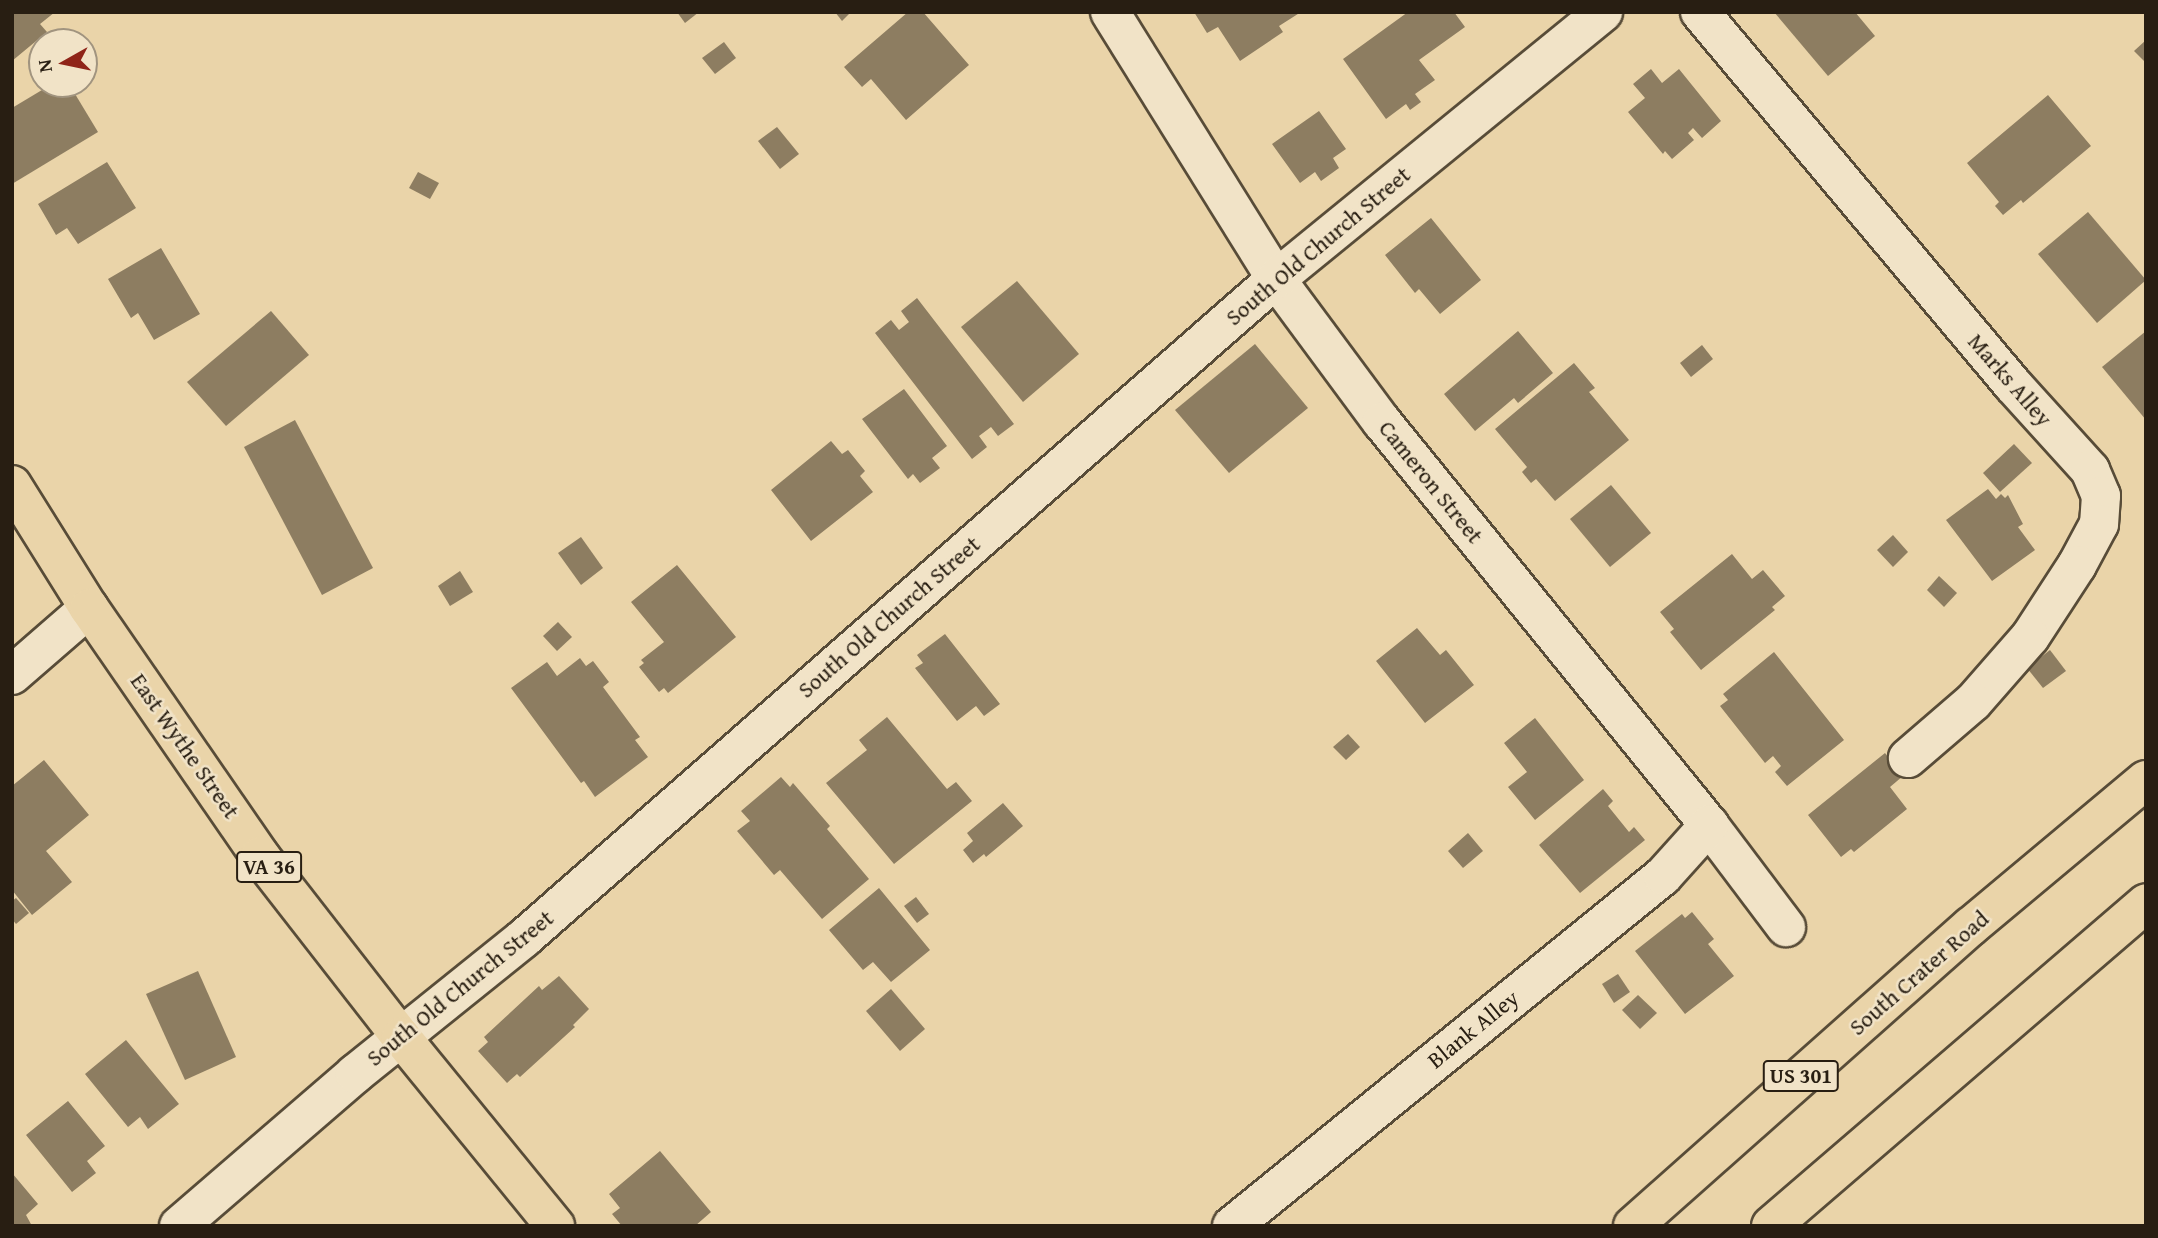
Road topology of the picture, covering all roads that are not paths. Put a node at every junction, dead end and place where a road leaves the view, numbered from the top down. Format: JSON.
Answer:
{"nodes":[{"id":1,"x":1110,"y":12,"type":"edge"},
{"id":2,"x":1603,"y":12,"type":"edge"},
{"id":3,"x":1700,"y":12,"type":"edge"},
{"id":4,"x":1276,"y":279,"type":"junction"},
{"id":5,"x":12,"y":485,"type":"edge"},
{"id":6,"x":89,"y":608,"type":"junction"},
{"id":7,"x":12,"y":674,"type":"edge"},
{"id":8,"x":1908,"y":758,"type":"dead end"},
{"id":9,"x":2146,"y":780,"type":"edge"},
{"id":10,"x":1709,"y":825,"type":"junction"},
{"id":11,"x":2146,"y":902,"type":"edge"},
{"id":12,"x":1786,"y":928,"type":"dead end"},
{"id":13,"x":401,"y":1037,"type":"junction"},
{"id":14,"x":179,"y":1226,"type":"edge"},
{"id":15,"x":555,"y":1226,"type":"edge"},
{"id":16,"x":1232,"y":1226,"type":"edge"},
{"id":17,"x":1633,"y":1226,"type":"edge"},
{"id":18,"x":1771,"y":1226,"type":"edge"}],
"edges":[{"from":1,"to":4,"type":"street","name":"Cameron Street"},
{"from":2,"to":4,"type":"street","name":"South Old Church Street"},
{"from":3,"to":8,"type":"street","name":"Marks Alley"},
{"from":4,"to":10,"type":"street","name":"Cameron Street"},
{"from":4,"to":13,"type":"street","name":"South Old Church Street"},
{"from":5,"to":6,"type":"main road","name":"East Wythe Street","number":"VA 36"},
{"from":6,"to":7,"type":"street"},
{"from":6,"to":13,"type":"main road","name":"East Wythe Street","number":"VA 36"},
{"from":9,"to":17,"type":"main road","name":"South Crater Road","number":"US 301"},
{"from":10,"to":12,"type":"street","name":"Cameron Street"},
{"from":10,"to":16,"type":"street","name":"Blank Alley"},
{"from":11,"to":18,"type":"main road"},
{"from":13,"to":14,"type":"street","name":"South Old Church Street"},
{"from":13,"to":15,"type":"main road","name":"East Wythe Street","number":"VA 36"}]}
